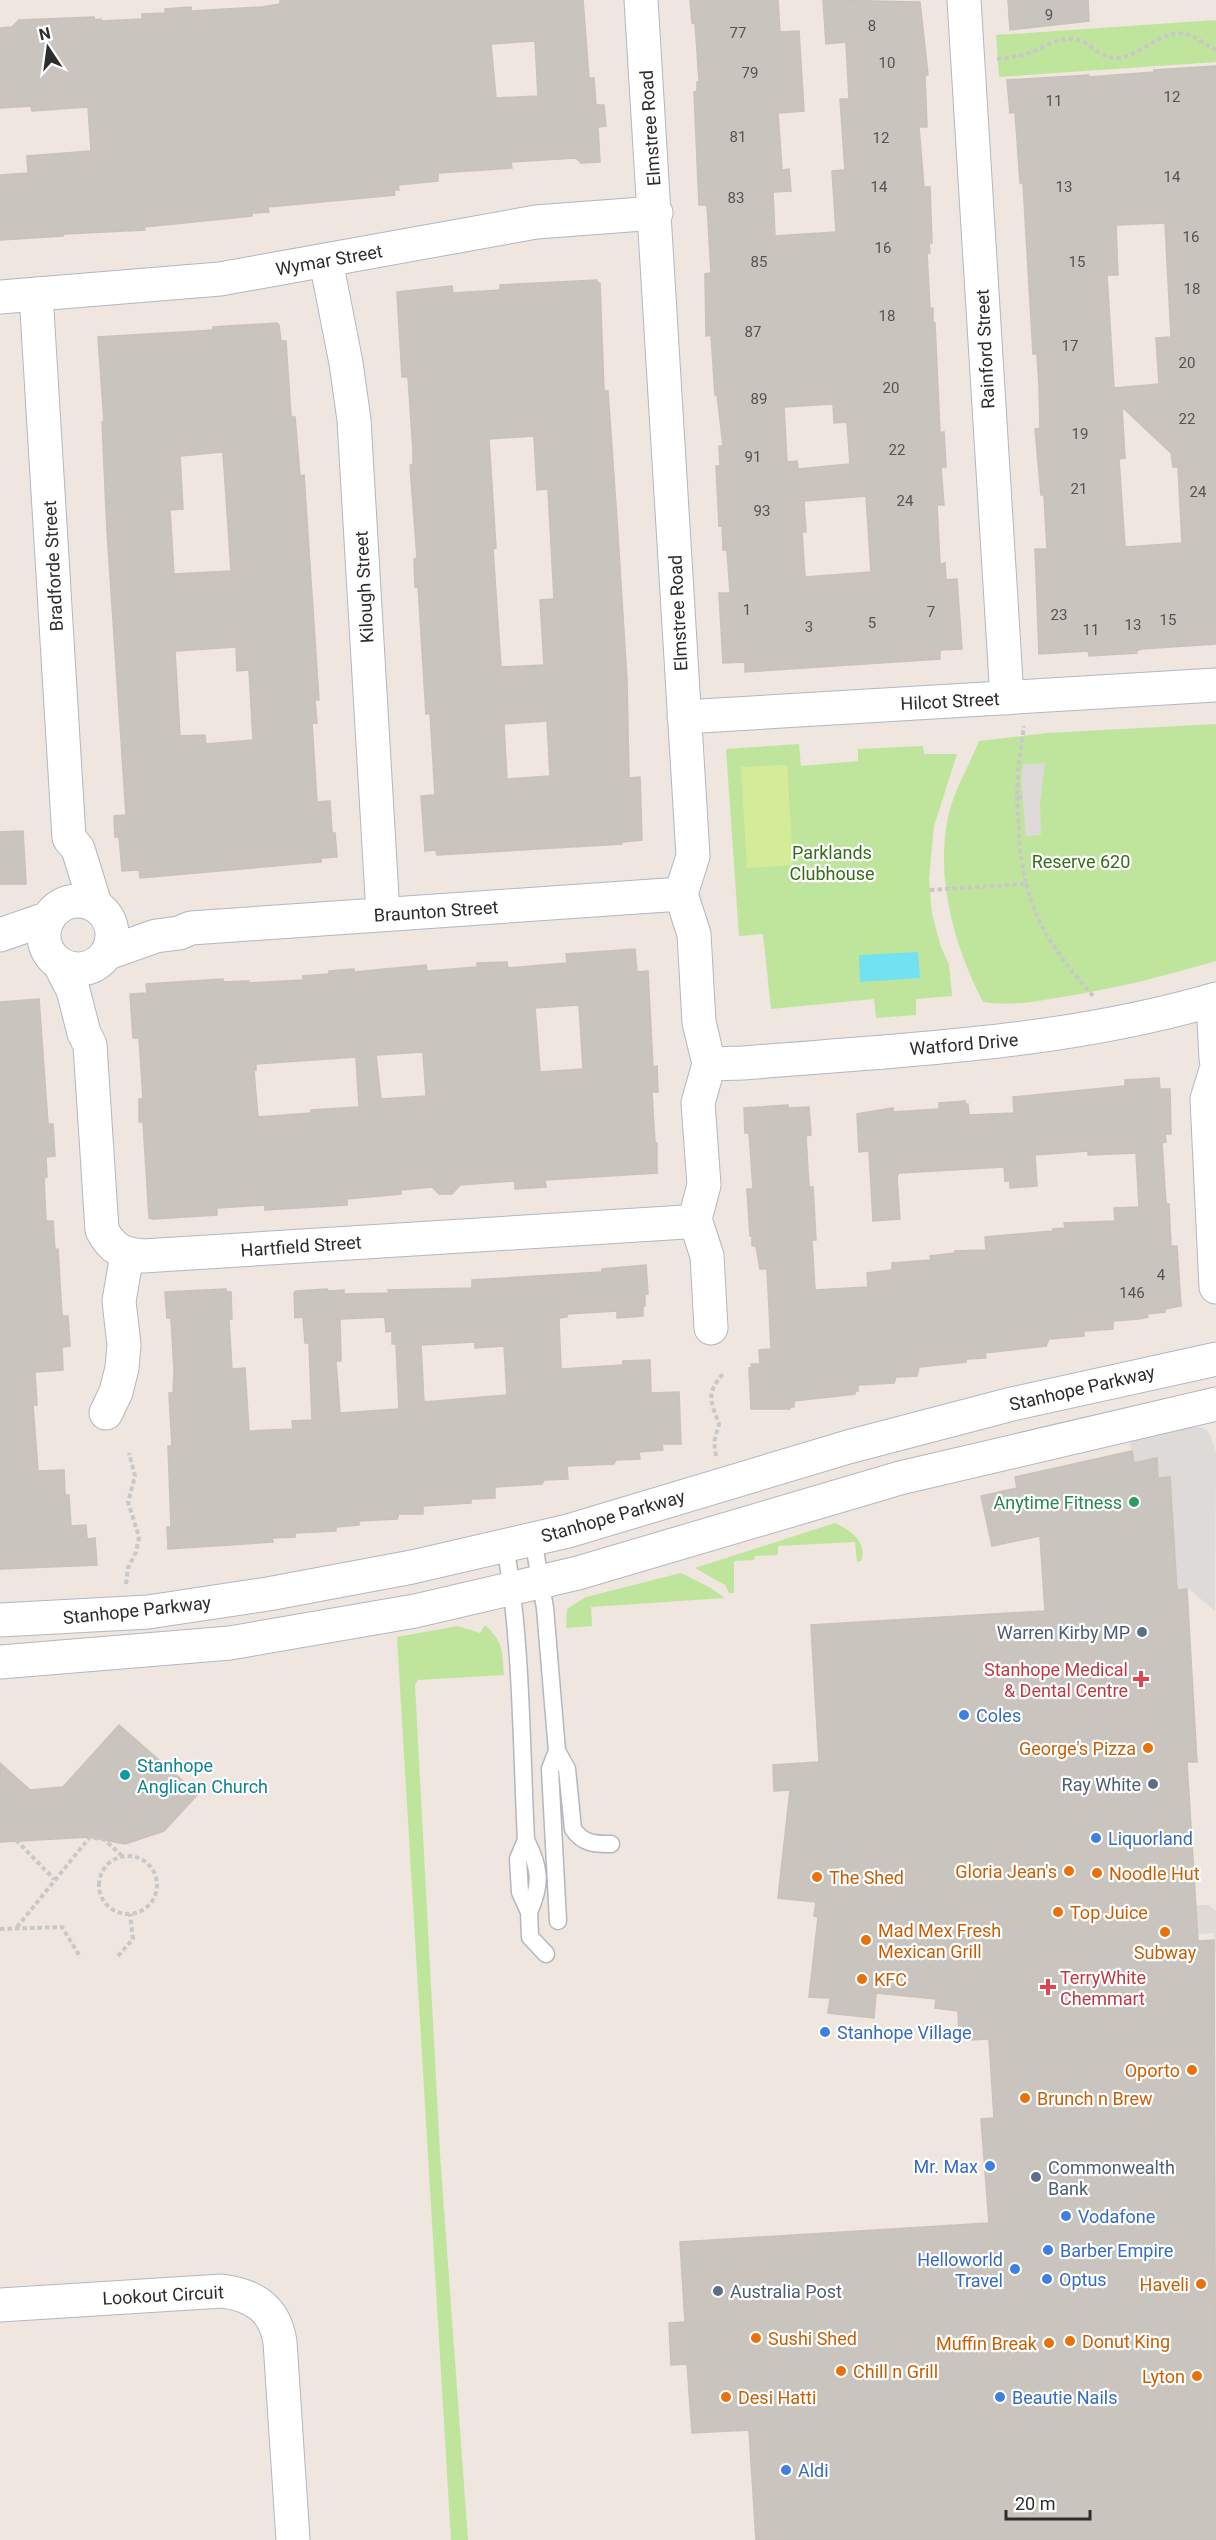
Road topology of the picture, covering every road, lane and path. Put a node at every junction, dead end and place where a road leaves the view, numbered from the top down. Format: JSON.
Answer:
{"nodes":[{"id":1,"x":641,"y":0,"type":"edge"},
{"id":2,"x":964,"y":0,"type":"edge"},
{"id":3,"x":1216,"y":50,"type":"edge"},
{"id":4,"x":990,"y":60,"type":"dead end"},
{"id":5,"x":656,"y":213,"type":"junction"},
{"id":6,"x":326,"y":261,"type":"junction"},
{"id":7,"x":36,"y":294,"type":"junction"},
{"id":8,"x":0,"y":297,"type":"edge"},
{"id":9,"x":1216,"y":685,"type":"edge"},
{"id":10,"x":1016,"y":710,"type":"junction"},
{"id":11,"x":684,"y":717,"type":"junction"},
{"id":12,"x":69,"y":838,"type":"junction"},
{"id":13,"x":1026,"y":884,"type":"junction"},
{"id":14,"x":930,"y":890,"type":"dead end"},
{"id":15,"x":681,"y":894,"type":"junction"},
{"id":16,"x":100,"y":908,"type":"junction"},
{"id":17,"x":53,"y":912,"type":"junction"},
{"id":18,"x":383,"y":914,"type":"junction"},
{"id":19,"x":191,"y":927,"type":"junction"},
{"id":20,"x":0,"y":935,"type":"edge"},
{"id":21,"x":0,"y":947,"type":"edge"},
{"id":22,"x":104,"y":957,"type":"junction"},
{"id":23,"x":55,"y":960,"type":"junction"},
{"id":24,"x":1093,"y":997,"type":"dead end"},
{"id":25,"x":1215,"y":1000,"type":"edge"},
{"id":26,"x":90,"y":1045,"type":"junction"},
{"id":27,"x":1216,"y":1059,"type":"edge"},
{"id":28,"x":708,"y":1064,"type":"junction"},
{"id":29,"x":1216,"y":1070,"type":"edge"},
{"id":30,"x":695,"y":1219,"type":"junction"},
{"id":31,"x":127,"y":1255,"type":"junction"},
{"id":32,"x":1216,"y":1287,"type":"edge"},
{"id":33,"x":711,"y":1328,"type":"dead end"},
{"id":34,"x":1216,"y":1359,"type":"edge"},
{"id":35,"x":724,"y":1373,"type":"dead end"},
{"id":36,"x":1216,"y":1404,"type":"edge"},
{"id":37,"x":106,"y":1413,"type":"dead end"},
{"id":38,"x":129,"y":1454,"type":"dead end"},
{"id":39,"x":717,"y":1461,"type":"dead end"},
{"id":40,"x":519,"y":1542,"type":"junction"},
{"id":41,"x":527,"y":1585,"type":"junction"},
{"id":42,"x":126,"y":1589,"type":"dead end"},
{"id":43,"x":0,"y":1620,"type":"edge"},
{"id":44,"x":0,"y":1662,"type":"edge"},
{"id":45,"x":557,"y":1750,"type":"junction"},
{"id":46,"x":16,"y":1840,"type":"dead end"},
{"id":47,"x":611,"y":1844,"type":"dead end"},
{"id":48,"x":123,"y":1857,"type":"junction"},
{"id":49,"x":54,"y":1879,"type":"junction"},
{"id":50,"x":130,"y":1914,"type":"junction"},
{"id":51,"x":558,"y":1921,"type":"dead end"},
{"id":52,"x":17,"y":1927,"type":"junction"},
{"id":53,"x":0,"y":1929,"type":"edge"},
{"id":54,"x":546,"y":1954,"type":"dead end"},
{"id":55,"x":79,"y":1955,"type":"dead end"},
{"id":56,"x":118,"y":1956,"type":"dead end"},
{"id":57,"x":0,"y":2305,"type":"edge"},
{"id":58,"x":293,"y":2540,"type":"edge"}],
"edges":[{"from":1,"to":5,"type":"street","name":"Elmstree Road"},
{"from":2,"to":10,"type":"street","name":"Rainford Street"},
{"from":3,"to":4,"type":"path"},
{"from":5,"to":6,"type":"street","name":"Wymar Street"},
{"from":5,"to":11,"type":"street","name":"Elmstree Road"},
{"from":6,"to":7,"type":"street","name":"Wymar Street"},
{"from":6,"to":18,"type":"street","name":"Kilough Street"},
{"from":7,"to":8,"type":"street","name":"Wymar Street"},
{"from":7,"to":12,"type":"street","name":"Bradforde Street"},
{"from":9,"to":10,"type":"street","name":"Hilcot Street"},
{"from":10,"to":11,"type":"street","name":"Hilcot Street"},
{"from":10,"to":13,"type":"path"},
{"from":11,"to":15,"type":"street","name":"Elmstree Road"},
{"from":12,"to":16,"type":"street","name":"Bradforde Street"},
{"from":12,"to":17,"type":"street","name":"Bradforde Street"},
{"from":13,"to":14,"type":"path"},
{"from":13,"to":24,"type":"path"},
{"from":15,"to":18,"type":"street","name":"Braunton Street"},
{"from":15,"to":28,"type":"street"},
{"from":16,"to":17,"type":"street"},
{"from":16,"to":19,"type":"street","name":"Braunton Street"},
{"from":16,"to":22,"type":"street"},
{"from":17,"to":20,"type":"street"},
{"from":17,"to":23,"type":"street"},
{"from":18,"to":19,"type":"street","name":"Braunton Street"},
{"from":19,"to":22,"type":"street","name":"Braunton Street"},
{"from":21,"to":23,"type":"street"},
{"from":22,"to":23,"type":"street"},
{"from":22,"to":26,"type":"street"},
{"from":23,"to":26,"type":"street"},
{"from":25,"to":27,"type":"street"},
{"from":25,"to":28,"type":"street","name":"Watford Drive"},
{"from":26,"to":31,"type":"street"},
{"from":28,"to":30,"type":"street"},
{"from":29,"to":32,"type":"street"},
{"from":30,"to":31,"type":"street","name":"Hartfield Street"},
{"from":30,"to":33,"type":"street"},
{"from":31,"to":37,"type":"street"},
{"from":34,"to":40,"type":"street","name":"Stanhope Parkway"},
{"from":35,"to":39,"type":"path"},
{"from":36,"to":41,"type":"street"},
{"from":38,"to":42,"type":"path"},
{"from":40,"to":41,"type":"lane"},
{"from":40,"to":41,"type":"lane"},
{"from":40,"to":43,"type":"street","name":"Stanhope Parkway"},
{"from":41,"to":44,"type":"street"},
{"from":41,"to":45,"type":"lane"},
{"from":41,"to":54,"type":"lane"},
{"from":45,"to":47,"type":"lane"},
{"from":45,"to":51,"type":"lane"},
{"from":46,"to":49,"type":"path"},
{"from":48,"to":49,"type":"path"},
{"from":48,"to":50,"type":"path"},
{"from":48,"to":50,"type":"path"},
{"from":49,"to":52,"type":"path"},
{"from":50,"to":56,"type":"path"},
{"from":52,"to":53,"type":"path"},
{"from":52,"to":55,"type":"path"},
{"from":57,"to":58,"type":"street","name":"Lookout Circuit"}]}
